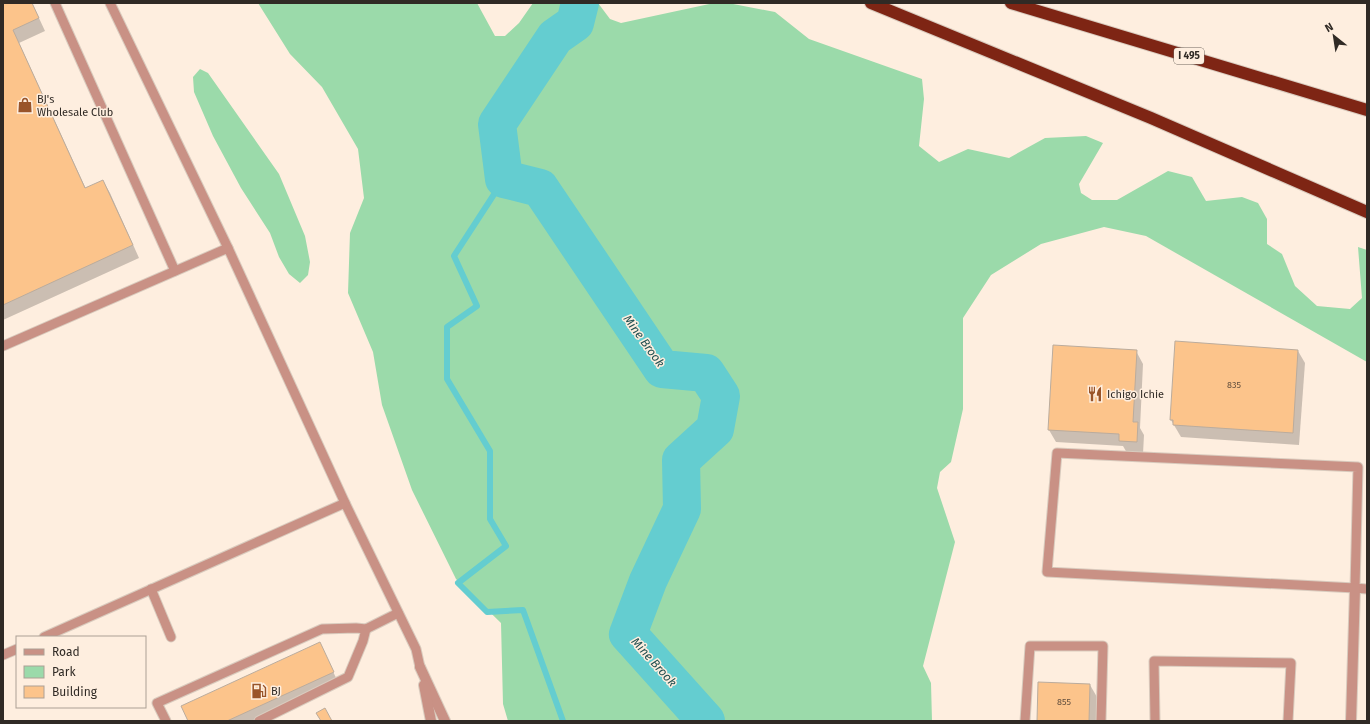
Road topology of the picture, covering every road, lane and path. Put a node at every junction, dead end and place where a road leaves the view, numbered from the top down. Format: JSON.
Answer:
{"nodes":[{"id":1,"x":55,"y":3,"type":"edge"},
{"id":2,"x":110,"y":3,"type":"edge"},
{"id":3,"x":871,"y":3,"type":"edge"},
{"id":4,"x":1011,"y":3,"type":"edge"},
{"id":5,"x":1367,"y":110,"type":"edge"},
{"id":6,"x":1367,"y":212,"type":"edge"},
{"id":7,"x":228,"y":248,"type":"junction"},
{"id":8,"x":175,"y":271,"type":"junction"},
{"id":9,"x":3,"y":346,"type":"edge"},
{"id":10,"x":345,"y":503,"type":"junction"},
{"id":11,"x":1355,"y":588,"type":"junction"},
{"id":12,"x":151,"y":589,"type":"junction"},
{"id":13,"x":1367,"y":589,"type":"edge"},
{"id":14,"x":398,"y":613,"type":"junction"},
{"id":15,"x":366,"y":629,"type":"junction"},
{"id":16,"x":46,"y":636,"type":"edge"},
{"id":17,"x":171,"y":637,"type":"dead end"},
{"id":18,"x":16,"y":649,"type":"edge"},
{"id":19,"x":3,"y":655,"type":"edge"},
{"id":20,"x":420,"y":667,"type":"junction"},
{"id":21,"x":166,"y":721,"type":"edge"},
{"id":22,"x":259,"y":721,"type":"edge"},
{"id":23,"x":431,"y":721,"type":"edge"},
{"id":24,"x":445,"y":721,"type":"edge"},
{"id":25,"x":1025,"y":721,"type":"edge"},
{"id":26,"x":1101,"y":721,"type":"edge"},
{"id":27,"x":1155,"y":721,"type":"edge"},
{"id":28,"x":1288,"y":721,"type":"edge"},
{"id":29,"x":1351,"y":721,"type":"edge"}],
"edges":[{"from":1,"to":8,"type":"lane"},
{"from":2,"to":7,"type":"lane"},
{"from":3,"to":6,"type":"highway"},
{"from":4,"to":5,"type":"highway","number":"I 495"},
{"from":7,"to":8,"type":"lane"},
{"from":7,"to":10,"type":"lane"},
{"from":8,"to":9,"type":"lane"},
{"from":10,"to":12,"type":"lane"},
{"from":10,"to":14,"type":"lane"},
{"from":11,"to":11,"type":"lane"},
{"from":11,"to":13,"type":"lane"},
{"from":11,"to":29,"type":"street"},
{"from":12,"to":16,"type":"lane"},
{"from":12,"to":17,"type":"lane"},
{"from":14,"to":15,"type":"lane"},
{"from":14,"to":20,"type":"lane"},
{"from":15,"to":21,"type":"lane"},
{"from":15,"to":22,"type":"lane"},
{"from":18,"to":19,"type":"lane"},
{"from":20,"to":23,"type":"street"},
{"from":20,"to":24,"type":"street"},
{"from":25,"to":26,"type":"lane"},
{"from":27,"to":28,"type":"lane"}]}
